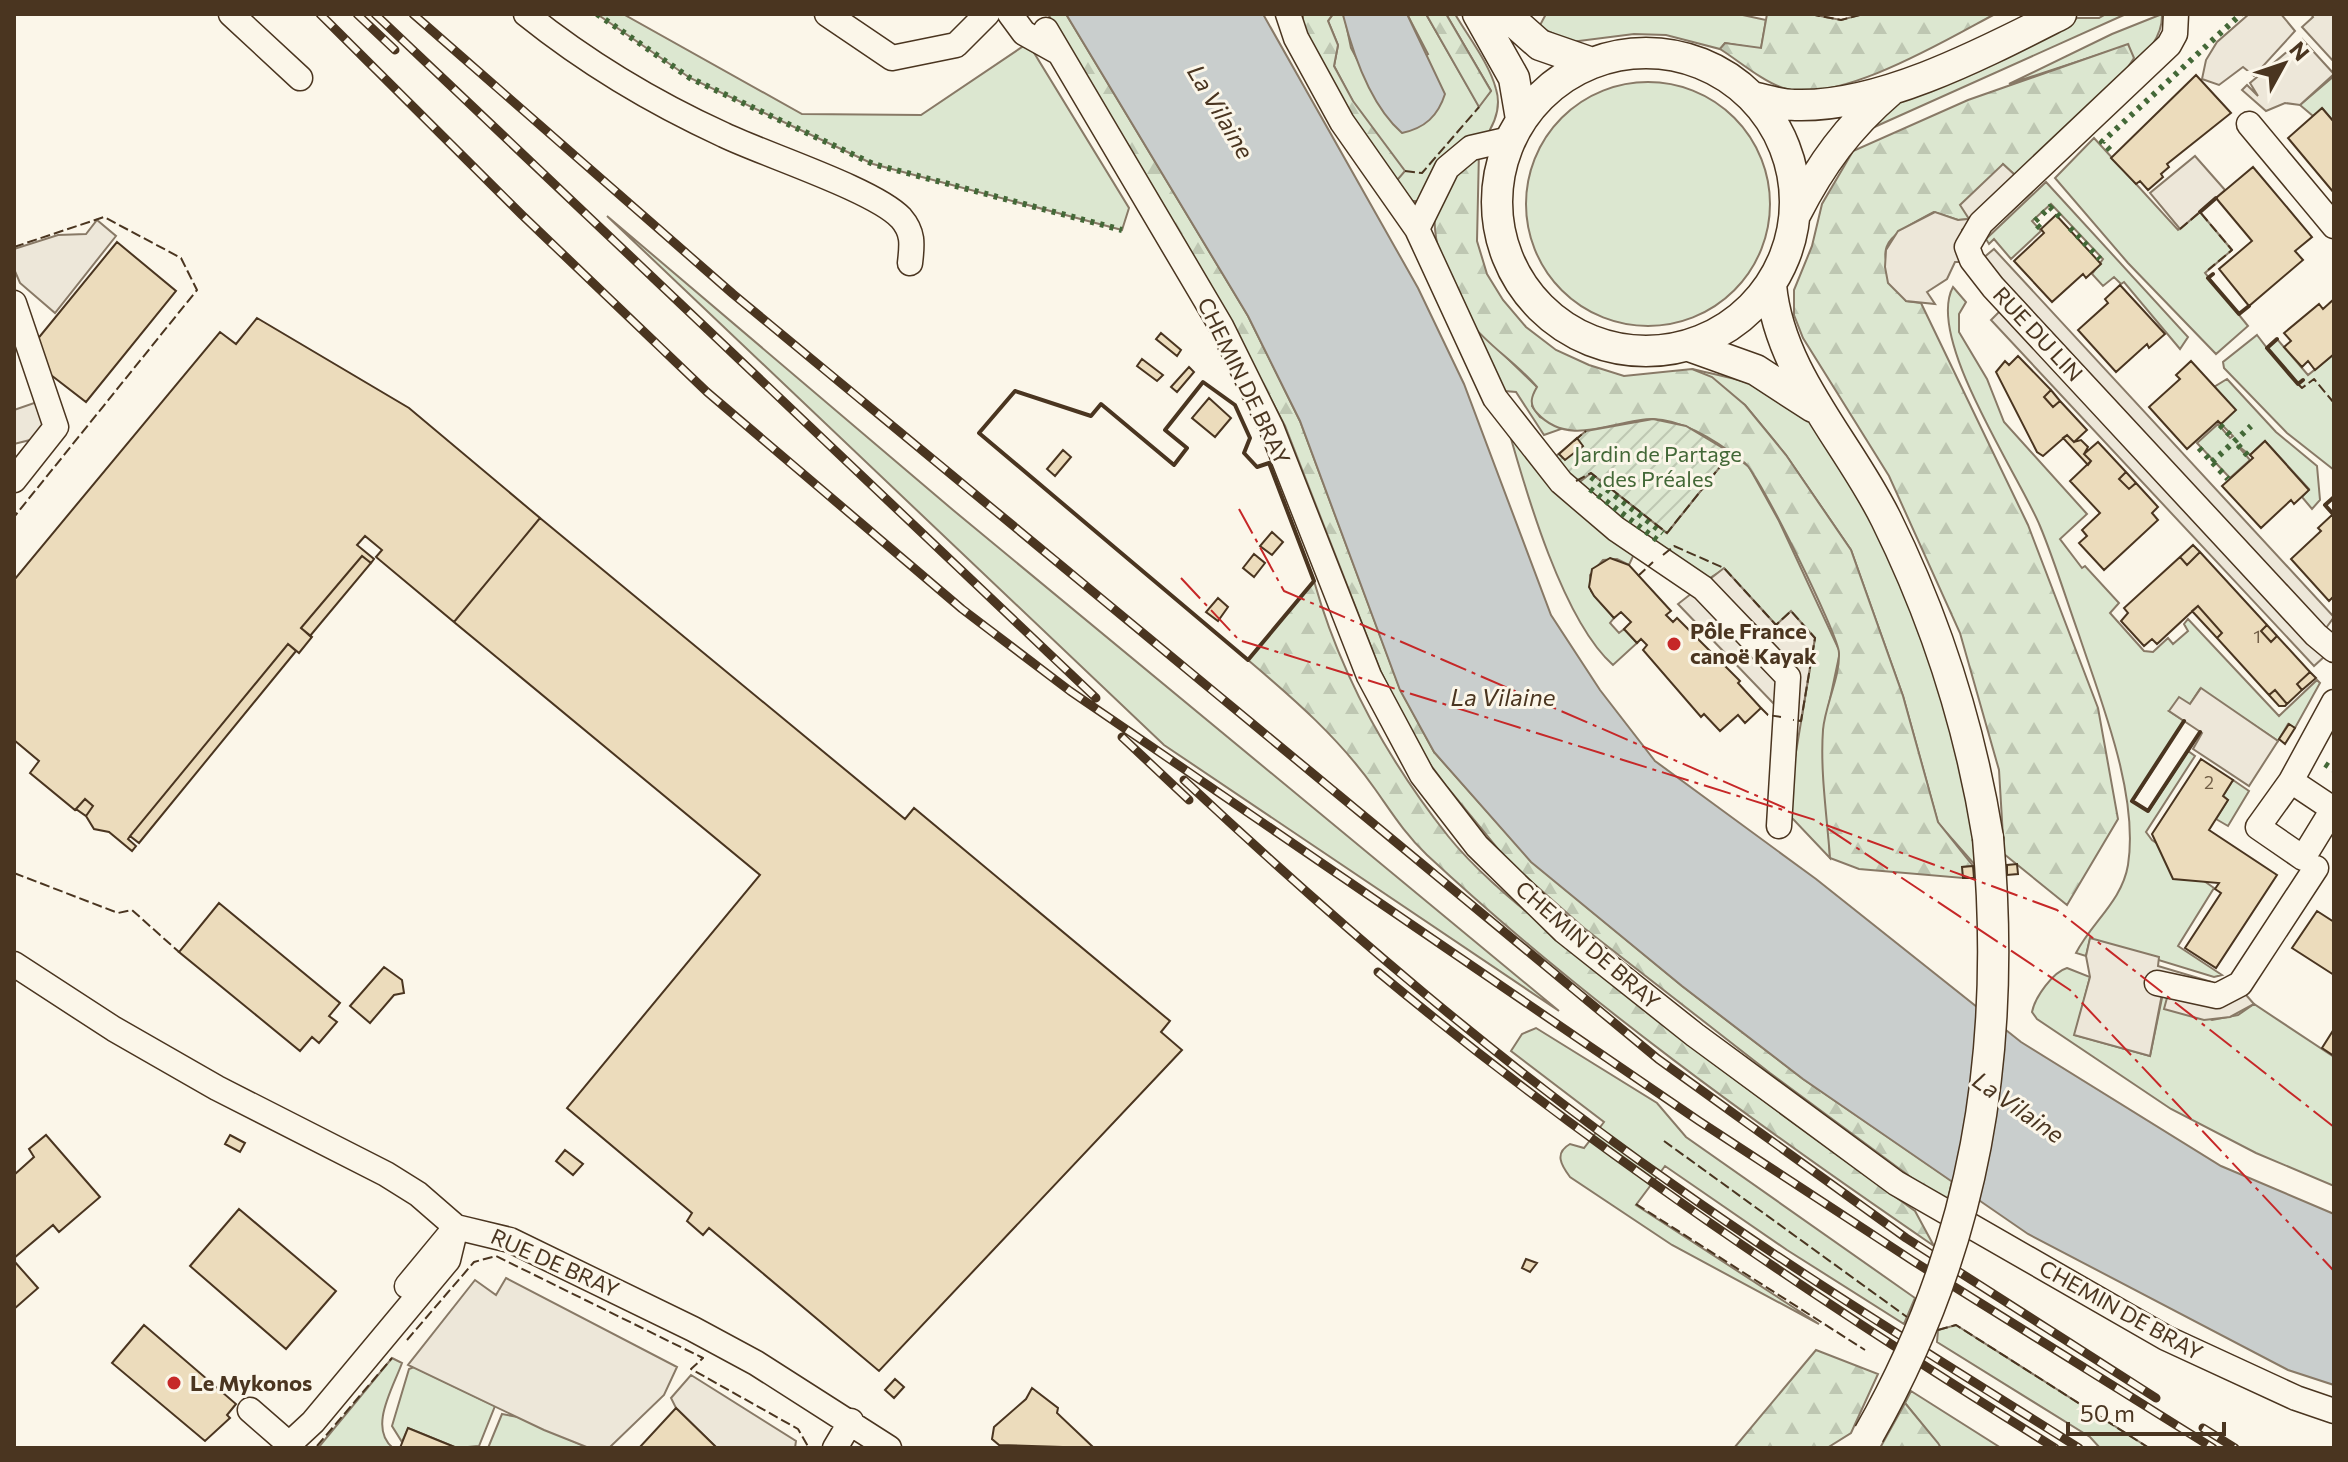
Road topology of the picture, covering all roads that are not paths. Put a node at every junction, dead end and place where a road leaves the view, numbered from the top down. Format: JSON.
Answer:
{"nodes":[{"id":1,"x":231,"y":14,"type":"edge"},
{"id":2,"x":526,"y":14,"type":"edge"},
{"id":3,"x":827,"y":14,"type":"edge"},
{"id":4,"x":987,"y":14,"type":"edge"},
{"id":5,"x":1010,"y":14,"type":"edge"},
{"id":6,"x":1288,"y":14,"type":"edge"},
{"id":7,"x":1478,"y":14,"type":"edge"},
{"id":8,"x":1505,"y":14,"type":"edge"},
{"id":9,"x":2061,"y":14,"type":"edge"},
{"id":10,"x":2176,"y":14,"type":"edge"},
{"id":11,"x":1046,"y":30,"type":"dead end"},
{"id":12,"x":1060,"y":54,"type":"junction"},
{"id":13,"x":1592,"y":63,"type":"junction"},
{"id":14,"x":300,"y":78,"type":"dead end"},
{"id":15,"x":1892,"y":90,"type":"junction"},
{"id":16,"x":1752,"y":97,"type":"junction"},
{"id":17,"x":2249,"y":124,"type":"dead end"},
{"id":18,"x":1516,"y":129,"type":"junction"},
{"id":19,"x":1795,"y":214,"type":"junction"},
{"id":20,"x":2334,"y":226,"type":"edge"},
{"id":21,"x":1417,"y":229,"type":"junction"},
{"id":22,"x":910,"y":263,"type":"dead end"},
{"id":23,"x":1771,"y":285,"type":"junction"},
{"id":24,"x":14,"y":303,"type":"edge"},
{"id":25,"x":1689,"y":346,"type":"junction"},
{"id":26,"x":1824,"y":416,"type":"junction"},
{"id":27,"x":14,"y":480,"type":"edge"},
{"id":28,"x":2334,"y":650,"type":"edge"},
{"id":29,"x":2334,"y":702,"type":"edge"},
{"id":30,"x":2291,"y":781,"type":"junction"},
{"id":31,"x":1779,"y":826,"type":"dead end"},
{"id":32,"x":2318,"y":868,"type":"edge"},
{"id":33,"x":14,"y":964,"type":"edge"},
{"id":34,"x":2157,"y":983,"type":"dead end"},
{"id":35,"x":456,"y":1227,"type":"junction"},
{"id":36,"x":250,"y":1410,"type":"dead end"},
{"id":37,"x":2334,"y":1411,"type":"edge"},
{"id":38,"x":851,"y":1421,"type":"junction"},
{"id":39,"x":1864,"y":1441,"type":"edge"},
{"id":40,"x":289,"y":1444,"type":"edge"},
{"id":41,"x":835,"y":1448,"type":"edge"},
{"id":42,"x":889,"y":1448,"type":"edge"}],
"edges":[{"from":1,"to":14,"type":"street"},
{"from":2,"to":22,"type":"street"},
{"from":3,"to":4,"type":"street"},
{"from":5,"to":12,"type":"street"},
{"from":6,"to":21,"type":"street"},
{"from":7,"to":18,"type":"main road"},
{"from":8,"to":13,"type":"main road"},
{"from":9,"to":15,"type":"main road"},
{"from":10,"to":28,"type":"street","name":"RUE DU LIN"},
{"from":11,"to":12,"type":"street","name":"CHEMIN DE BRAY"},
{"from":12,"to":37,"type":"street","name":"CHEMIN DE BRAY"},
{"from":13,"to":16,"type":"main road"},
{"from":13,"to":18,"type":"main road"},
{"from":15,"to":16,"type":"main road"},
{"from":15,"to":19,"type":"main road"},
{"from":16,"to":19,"type":"main road"},
{"from":17,"to":20,"type":"street"},
{"from":18,"to":21,"type":"street"},
{"from":18,"to":25,"type":"main road"},
{"from":19,"to":23,"type":"main road"},
{"from":21,"to":31,"type":"street"},
{"from":23,"to":25,"type":"main road"},
{"from":23,"to":26,"type":"main road"},
{"from":24,"to":27,"type":"street"},
{"from":25,"to":26,"type":"main road"},
{"from":26,"to":39,"type":"main road","bridge":true},
{"from":29,"to":30,"type":"street"},
{"from":30,"to":32,"type":"street"},
{"from":30,"to":32,"type":"street"},
{"from":32,"to":34,"type":"street"},
{"from":33,"to":35,"type":"street","name":"RUE DE BRAY"},
{"from":35,"to":38,"type":"street","name":"RUE DE BRAY"},
{"from":35,"to":40,"type":"street"},
{"from":36,"to":40,"type":"street"},
{"from":38,"to":41,"type":"street"},
{"from":38,"to":42,"type":"street","name":"RUE DE BRAY"}]}
